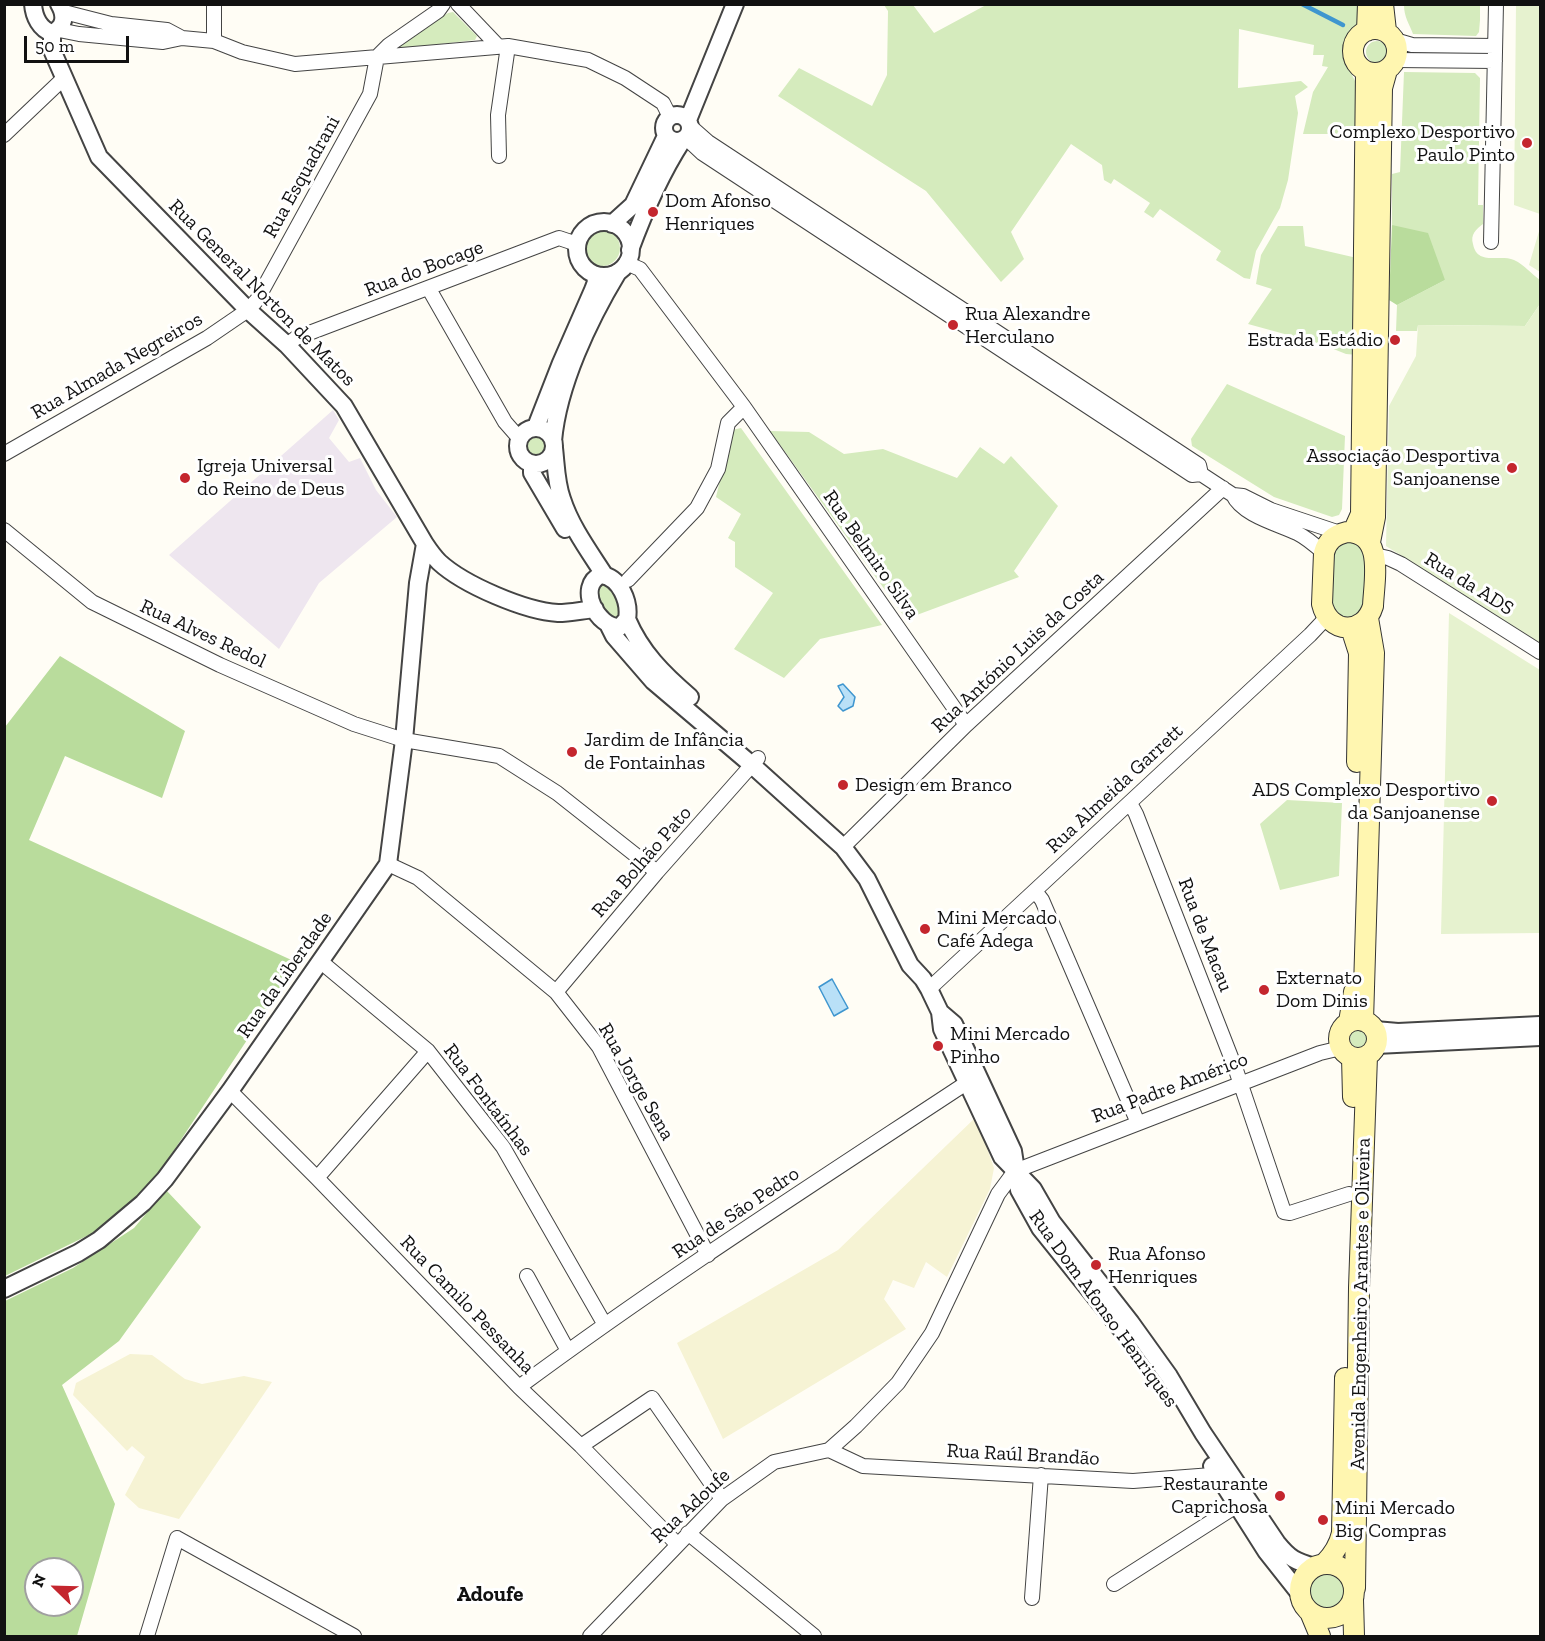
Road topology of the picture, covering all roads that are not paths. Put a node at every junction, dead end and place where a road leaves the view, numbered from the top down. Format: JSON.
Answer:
{"nodes":[{"id":1,"x":33,"y":4,"type":"edge"},
{"id":2,"x":214,"y":4,"type":"edge"},
{"id":3,"x":442,"y":4,"type":"edge"},
{"id":4,"x":458,"y":4,"type":"edge"},
{"id":5,"x":723,"y":4,"type":"edge"},
{"id":6,"x":735,"y":4,"type":"edge"},
{"id":7,"x":1368,"y":4,"type":"edge"},
{"id":8,"x":1383,"y":4,"type":"edge"},
{"id":9,"x":1496,"y":4,"type":"edge"},
{"id":10,"x":61,"y":8,"type":"edge"},
{"id":11,"x":55,"y":31,"type":"junction"},
{"id":12,"x":182,"y":38,"type":"junction"},
{"id":13,"x":214,"y":41,"type":"junction"},
{"id":14,"x":503,"y":46,"type":"junction"},
{"id":15,"x":1386,"y":46,"type":"junction"},
{"id":16,"x":1495,"y":54,"type":"junction"},
{"id":17,"x":377,"y":57,"type":"junction"},
{"id":18,"x":1366,"y":72,"type":"junction"},
{"id":19,"x":64,"y":78,"type":"junction"},
{"id":20,"x":680,"y":128,"type":"junction"},
{"id":21,"x":4,"y":135,"type":"edge"},
{"id":22,"x":499,"y":156,"type":"dead end"},
{"id":23,"x":612,"y":224,"type":"junction"},
{"id":24,"x":1491,"y":242,"type":"dead end"},
{"id":25,"x":578,"y":244,"type":"junction"},
{"id":26,"x":625,"y":262,"type":"junction"},
{"id":27,"x":595,"y":275,"type":"junction"},
{"id":28,"x":429,"y":289,"type":"junction"},
{"id":29,"x":248,"y":310,"type":"junction"},
{"id":30,"x":287,"y":345,"type":"junction"},
{"id":31,"x":744,"y":407,"type":"junction"},
{"id":32,"x":536,"y":427,"type":"junction"},
{"id":33,"x":519,"y":438,"type":"junction"},
{"id":34,"x":554,"y":444,"type":"junction"},
{"id":35,"x":4,"y":454,"type":"edge"},
{"id":36,"x":532,"y":464,"type":"junction"},
{"id":37,"x":1228,"y":492,"type":"junction"},
{"id":38,"x":4,"y":530,"type":"edge"},
{"id":39,"x":1347,"y":533,"type":"junction"},
{"id":40,"x":425,"y":544,"type":"junction"},
{"id":41,"x":1372,"y":549,"type":"junction"},
{"id":42,"x":1324,"y":553,"type":"junction"},
{"id":43,"x":438,"y":562,"type":"junction"},
{"id":44,"x":600,"y":577,"type":"junction"},
{"id":45,"x":628,"y":580,"type":"dead end"},
{"id":46,"x":418,"y":583,"type":"junction"},
{"id":47,"x":595,"y":609,"type":"junction"},
{"id":48,"x":1327,"y":617,"type":"junction"},
{"id":49,"x":627,"y":619,"type":"junction"},
{"id":50,"x":1359,"y":623,"type":"junction"},
{"id":51,"x":609,"y":626,"type":"junction"},
{"id":52,"x":1540,"y":652,"type":"edge"},
{"id":53,"x":966,"y":725,"type":"junction"},
{"id":54,"x":404,"y":740,"type":"junction"},
{"id":55,"x":755,"y":762,"type":"junction"},
{"id":56,"x":1130,"y":803,"type":"junction"},
{"id":57,"x":847,"y":843,"type":"junction"},
{"id":58,"x":388,"y":864,"type":"junction"},
{"id":59,"x":657,"y":872,"type":"junction"},
{"id":60,"x":1035,"y":891,"type":"junction"},
{"id":61,"x":320,"y":961,"type":"junction"},
{"id":62,"x":926,"y":984,"type":"junction"},
{"id":63,"x":556,"y":992,"type":"junction"},
{"id":64,"x":1540,"y":1025,"type":"edge"},
{"id":65,"x":1540,"y":1037,"type":"edge"},
{"id":66,"x":1360,"y":1040,"type":"junction"},
{"id":67,"x":428,"y":1051,"type":"junction"},
{"id":68,"x":972,"y":1079,"type":"junction"},
{"id":69,"x":1241,"y":1083,"type":"junction"},
{"id":70,"x":230,"y":1091,"type":"junction"},
{"id":71,"x":1138,"y":1123,"type":"junction"},
{"id":72,"x":1015,"y":1170,"type":"junction"},
{"id":73,"x":317,"y":1178,"type":"junction"},
{"id":74,"x":1350,"y":1194,"type":"junction"},
{"id":75,"x":708,"y":1255,"type":"junction"},
{"id":76,"x":526,"y":1276,"type":"dead end"},
{"id":77,"x":4,"y":1289,"type":"edge"},
{"id":78,"x":605,"y":1325,"type":"junction"},
{"id":79,"x":567,"y":1351,"type":"junction"},
{"id":80,"x":519,"y":1387,"type":"junction"},
{"id":81,"x":581,"y":1446,"type":"junction"},
{"id":82,"x":829,"y":1450,"type":"junction"},
{"id":83,"x":1223,"y":1474,"type":"junction"},
{"id":84,"x":1041,"y":1475,"type":"junction"},
{"id":85,"x":722,"y":1499,"type":"junction"},
{"id":86,"x":1236,"y":1506,"type":"junction"},
{"id":87,"x":688,"y":1533,"type":"junction"},
{"id":88,"x":677,"y":1544,"type":"junction"},
{"id":89,"x":1319,"y":1565,"type":"junction"},
{"id":90,"x":1114,"y":1584,"type":"dead end"},
{"id":91,"x":1300,"y":1594,"type":"junction"},
{"id":92,"x":1354,"y":1594,"type":"junction"},
{"id":93,"x":1032,"y":1598,"type":"dead end"},
{"id":94,"x":1310,"y":1612,"type":"junction"},
{"id":95,"x":147,"y":1636,"type":"edge"},
{"id":96,"x":354,"y":1636,"type":"edge"},
{"id":97,"x":590,"y":1636,"type":"edge"},
{"id":98,"x":814,"y":1636,"type":"edge"},
{"id":99,"x":1320,"y":1636,"type":"edge"},
{"id":100,"x":1354,"y":1636,"type":"edge"}],
"edges":[{"from":1,"to":11,"type":"street","name":"Rua General Norton de Matos"},
{"from":2,"to":13,"type":"street"},
{"from":3,"to":17,"type":"street"},
{"from":4,"to":14,"type":"street"},
{"from":5,"to":20,"type":"street","name":"Rua Dom Afonso Henriques"},
{"from":6,"to":20,"type":"street","name":"Rua Dom Afonso Henriques"},
{"from":7,"to":15,"type":"main road","name":"Avenida Engenheiro Arantes e Oliveira"},
{"from":8,"to":15,"type":"main road","name":"Avenida Engenheiro Arantes e Oliveira"},
{"from":9,"to":16,"type":"street"},
{"from":10,"to":11,"type":"street","name":"Rua General Norton de Matos"},
{"from":10,"to":12,"type":"street"},
{"from":11,"to":12,"type":"street"},
{"from":11,"to":19,"type":"street","name":"Rua General Norton de Matos"},
{"from":12,"to":13,"type":"street"},
{"from":13,"to":17,"type":"street"},
{"from":14,"to":17,"type":"street"},
{"from":14,"to":20,"type":"street"},
{"from":14,"to":22,"type":"street"},
{"from":15,"to":16,"type":"street"},
{"from":15,"to":16,"type":"street"},
{"from":15,"to":18,"type":"main road"},
{"from":15,"to":18,"type":"main road","name":"Avenida Engenheiro Arantes e Oliveira"},
{"from":15,"to":41,"type":"main road","name":"Avenida Engenheiro Arantes e Oliveira"},
{"from":16,"to":24,"type":"street"},
{"from":17,"to":29,"type":"street","name":"Rua Esquadrani"},
{"from":18,"to":39,"type":"main road","name":"Avenida Engenheiro Arantes e Oliveira"},
{"from":19,"to":21,"type":"street"},
{"from":19,"to":29,"type":"street","name":"Rua General Norton de Matos"},
{"from":20,"to":23,"type":"street","name":"Rua Dom Afonso Henriques"},
{"from":20,"to":26,"type":"street","name":"Rua Dom Afonso Henriques"},
{"from":20,"to":37,"type":"street"},
{"from":23,"to":25,"type":"street","name":"Rua Dom Afonso Henriques"},
{"from":23,"to":26,"type":"street"},
{"from":25,"to":27,"type":"street"},
{"from":25,"to":28,"type":"street","name":"Rua do Bocage"},
{"from":26,"to":27,"type":"street"},
{"from":26,"to":31,"type":"street","name":"Rua Belmiro Silva"},
{"from":26,"to":34,"type":"street","name":"Rua Dom Afonso Henriques"},
{"from":27,"to":32,"type":"street"},
{"from":28,"to":30,"type":"street","name":"Rua do Bocage"},
{"from":28,"to":33,"type":"street"},
{"from":29,"to":30,"type":"street","name":"Rua General Norton de Matos"},
{"from":29,"to":35,"type":"street","name":"Rua Almada Negreiros"},
{"from":30,"to":40,"type":"street","name":"Rua General Norton de Matos"},
{"from":31,"to":45,"type":"street"},
{"from":31,"to":53,"type":"street","name":"Rua Belmiro Silva"},
{"from":32,"to":33,"type":"street"},
{"from":32,"to":34,"type":"street"},
{"from":33,"to":36,"type":"street","name":"Rua Dom Afonso Henriques"},
{"from":34,"to":36,"type":"street"},
{"from":34,"to":44,"type":"street","name":"Rua Dom Afonso Henriques"},
{"from":36,"to":44,"type":"street","name":"Rua Dom Afonso Henriques"},
{"from":37,"to":39,"type":"street"},
{"from":37,"to":42,"type":"street"},
{"from":37,"to":53,"type":"street","name":"Rua António Luis da Costa"},
{"from":38,"to":54,"type":"street","name":"Rua Alves Redol"},
{"from":39,"to":41,"type":"main road"},
{"from":39,"to":42,"type":"main road","name":"Avenida Engenheiro Arantes e Oliveira"},
{"from":40,"to":43,"type":"street","name":"Rua General Norton de Matos"},
{"from":40,"to":46,"type":"street","name":"Rua da Liberdade"},
{"from":41,"to":50,"type":"main road","name":"Avenida Engenheiro Arantes e Oliveira"},
{"from":41,"to":52,"type":"street","name":"Rua da ADS"},
{"from":42,"to":48,"type":"main road"},
{"from":43,"to":46,"type":"street"},
{"from":43,"to":47,"type":"street","name":"Rua General Norton de Matos"},
{"from":44,"to":47,"type":"street"},
{"from":44,"to":49,"type":"street","name":"Rua Dom Afonso Henriques"},
{"from":46,"to":54,"type":"street","name":"Rua da Liberdade"},
{"from":47,"to":51,"type":"street","name":"Rua Dom Afonso Henriques"},
{"from":48,"to":50,"type":"main road"},
{"from":48,"to":56,"type":"street","name":"Rua Almeida Garrett"},
{"from":49,"to":51,"type":"street"},
{"from":49,"to":55,"type":"street","name":"Rua Dom Afonso Henriques"},
{"from":50,"to":66,"type":"main road","name":"Avenida Engenheiro Arantes e Oliveira"},
{"from":51,"to":55,"type":"street","name":"Rua Dom Afonso Henriques"},
{"from":53,"to":57,"type":"street","name":"Rua António Luis da Costa"},
{"from":54,"to":58,"type":"street","name":"Rua da Liberdade"},
{"from":54,"to":59,"type":"street","name":"Rua Alves Redol"},
{"from":55,"to":57,"type":"street","name":"Rua Dom Afonso Henriques"},
{"from":55,"to":59,"type":"street","name":"Rua Bolhão Pato"},
{"from":56,"to":60,"type":"street","name":"Rua Almeida Garrett"},
{"from":56,"to":69,"type":"street","name":"Rua de Macau"},
{"from":57,"to":62,"type":"street","name":"Rua Dom Afonso Henriques"},
{"from":58,"to":61,"type":"street","name":"Rua da Liberdade"},
{"from":58,"to":63,"type":"street","name":"Rua Jorge Sena"},
{"from":59,"to":63,"type":"street","name":"Rua Bolhão Pato"},
{"from":60,"to":62,"type":"street","name":"Rua Almeida Garrett"},
{"from":60,"to":71,"type":"street"},
{"from":61,"to":67,"type":"street","name":"Rua Fontaínhas"},
{"from":61,"to":70,"type":"street","name":"Rua da Liberdade"},
{"from":62,"to":68,"type":"street","name":"Rua Dom Afonso Henriques"},
{"from":63,"to":75,"type":"street","name":"Rua Jorge Sena"},
{"from":64,"to":66,"type":"street","name":"Rua Padre Américo"},
{"from":65,"to":66,"type":"street","name":"Rua Padre Américo"},
{"from":66,"to":69,"type":"street","name":"Rua Padre Américo"},
{"from":66,"to":74,"type":"main road","name":"Avenida Engenheiro Arantes e Oliveira"},
{"from":66,"to":92,"type":"main road","name":"Avenida Engenheiro Arantes e Oliveira"},
{"from":67,"to":73,"type":"street"},
{"from":67,"to":78,"type":"street","name":"Rua Fontaínhas"},
{"from":68,"to":72,"type":"street","name":"Rua Dom Afonso Henriques"},
{"from":68,"to":75,"type":"street","name":"Rua de São Pedro"},
{"from":69,"to":71,"type":"street","name":"Rua Padre Américo"},
{"from":69,"to":74,"type":"street","name":"Rua de Macau"},
{"from":70,"to":73,"type":"street","name":"Rua Camilo Pessanha"},
{"from":70,"to":77,"type":"street","name":"Rua da Liberdade"},
{"from":71,"to":72,"type":"street","name":"Rua Padre Américo"},
{"from":72,"to":82,"type":"street"},
{"from":72,"to":83,"type":"street","name":"Rua Dom Afonso Henriques"},
{"from":73,"to":80,"type":"street","name":"Rua Camilo Pessanha"},
{"from":74,"to":89,"type":"main road","name":"Avenida Engenheiro Arantes e Oliveira"},
{"from":75,"to":78,"type":"street","name":"Rua de São Pedro"},
{"from":76,"to":79,"type":"street"},
{"from":78,"to":79,"type":"street","name":"Rua de São Pedro"},
{"from":79,"to":80,"type":"street","name":"Rua de São Pedro"},
{"from":80,"to":81,"type":"street","name":"Rua Camilo Pessanha"},
{"from":81,"to":85,"type":"street"},
{"from":81,"to":88,"type":"street","name":"Rua Camilo Pessanha"},
{"from":82,"to":84,"type":"street","name":"Rua Raúl Brandão"},
{"from":82,"to":85,"type":"street","name":"Rua Adoufe"},
{"from":83,"to":84,"type":"street","name":"Rua Raúl Brandão"},
{"from":83,"to":86,"type":"street","name":"Rua Dom Afonso Henriques"},
{"from":83,"to":89,"type":"street","name":"Rua Dom Afonso Henriques"},
{"from":84,"to":93,"type":"street"},
{"from":85,"to":87,"type":"street","name":"Rua Adoufe"},
{"from":86,"to":90,"type":"street"},
{"from":86,"to":91,"type":"street","name":"Rua Dom Afonso Henriques"},
{"from":87,"to":88,"type":"street","name":"Rua Adoufe"},
{"from":87,"to":98,"type":"street"},
{"from":88,"to":97,"type":"street","name":"Rua Adoufe"},
{"from":89,"to":91,"type":"main road"},
{"from":89,"to":92,"type":"main road","name":"Rua Dom Afonso Henriques"},
{"from":91,"to":94,"type":"main road","name":"Rua Dom Afonso Henriques"},
{"from":92,"to":94,"type":"main road"},
{"from":92,"to":100,"type":"main road"},
{"from":94,"to":99,"type":"main road","name":"Rua Dom Afonso Henriques"},
{"from":95,"to":96,"type":"street"}]}
